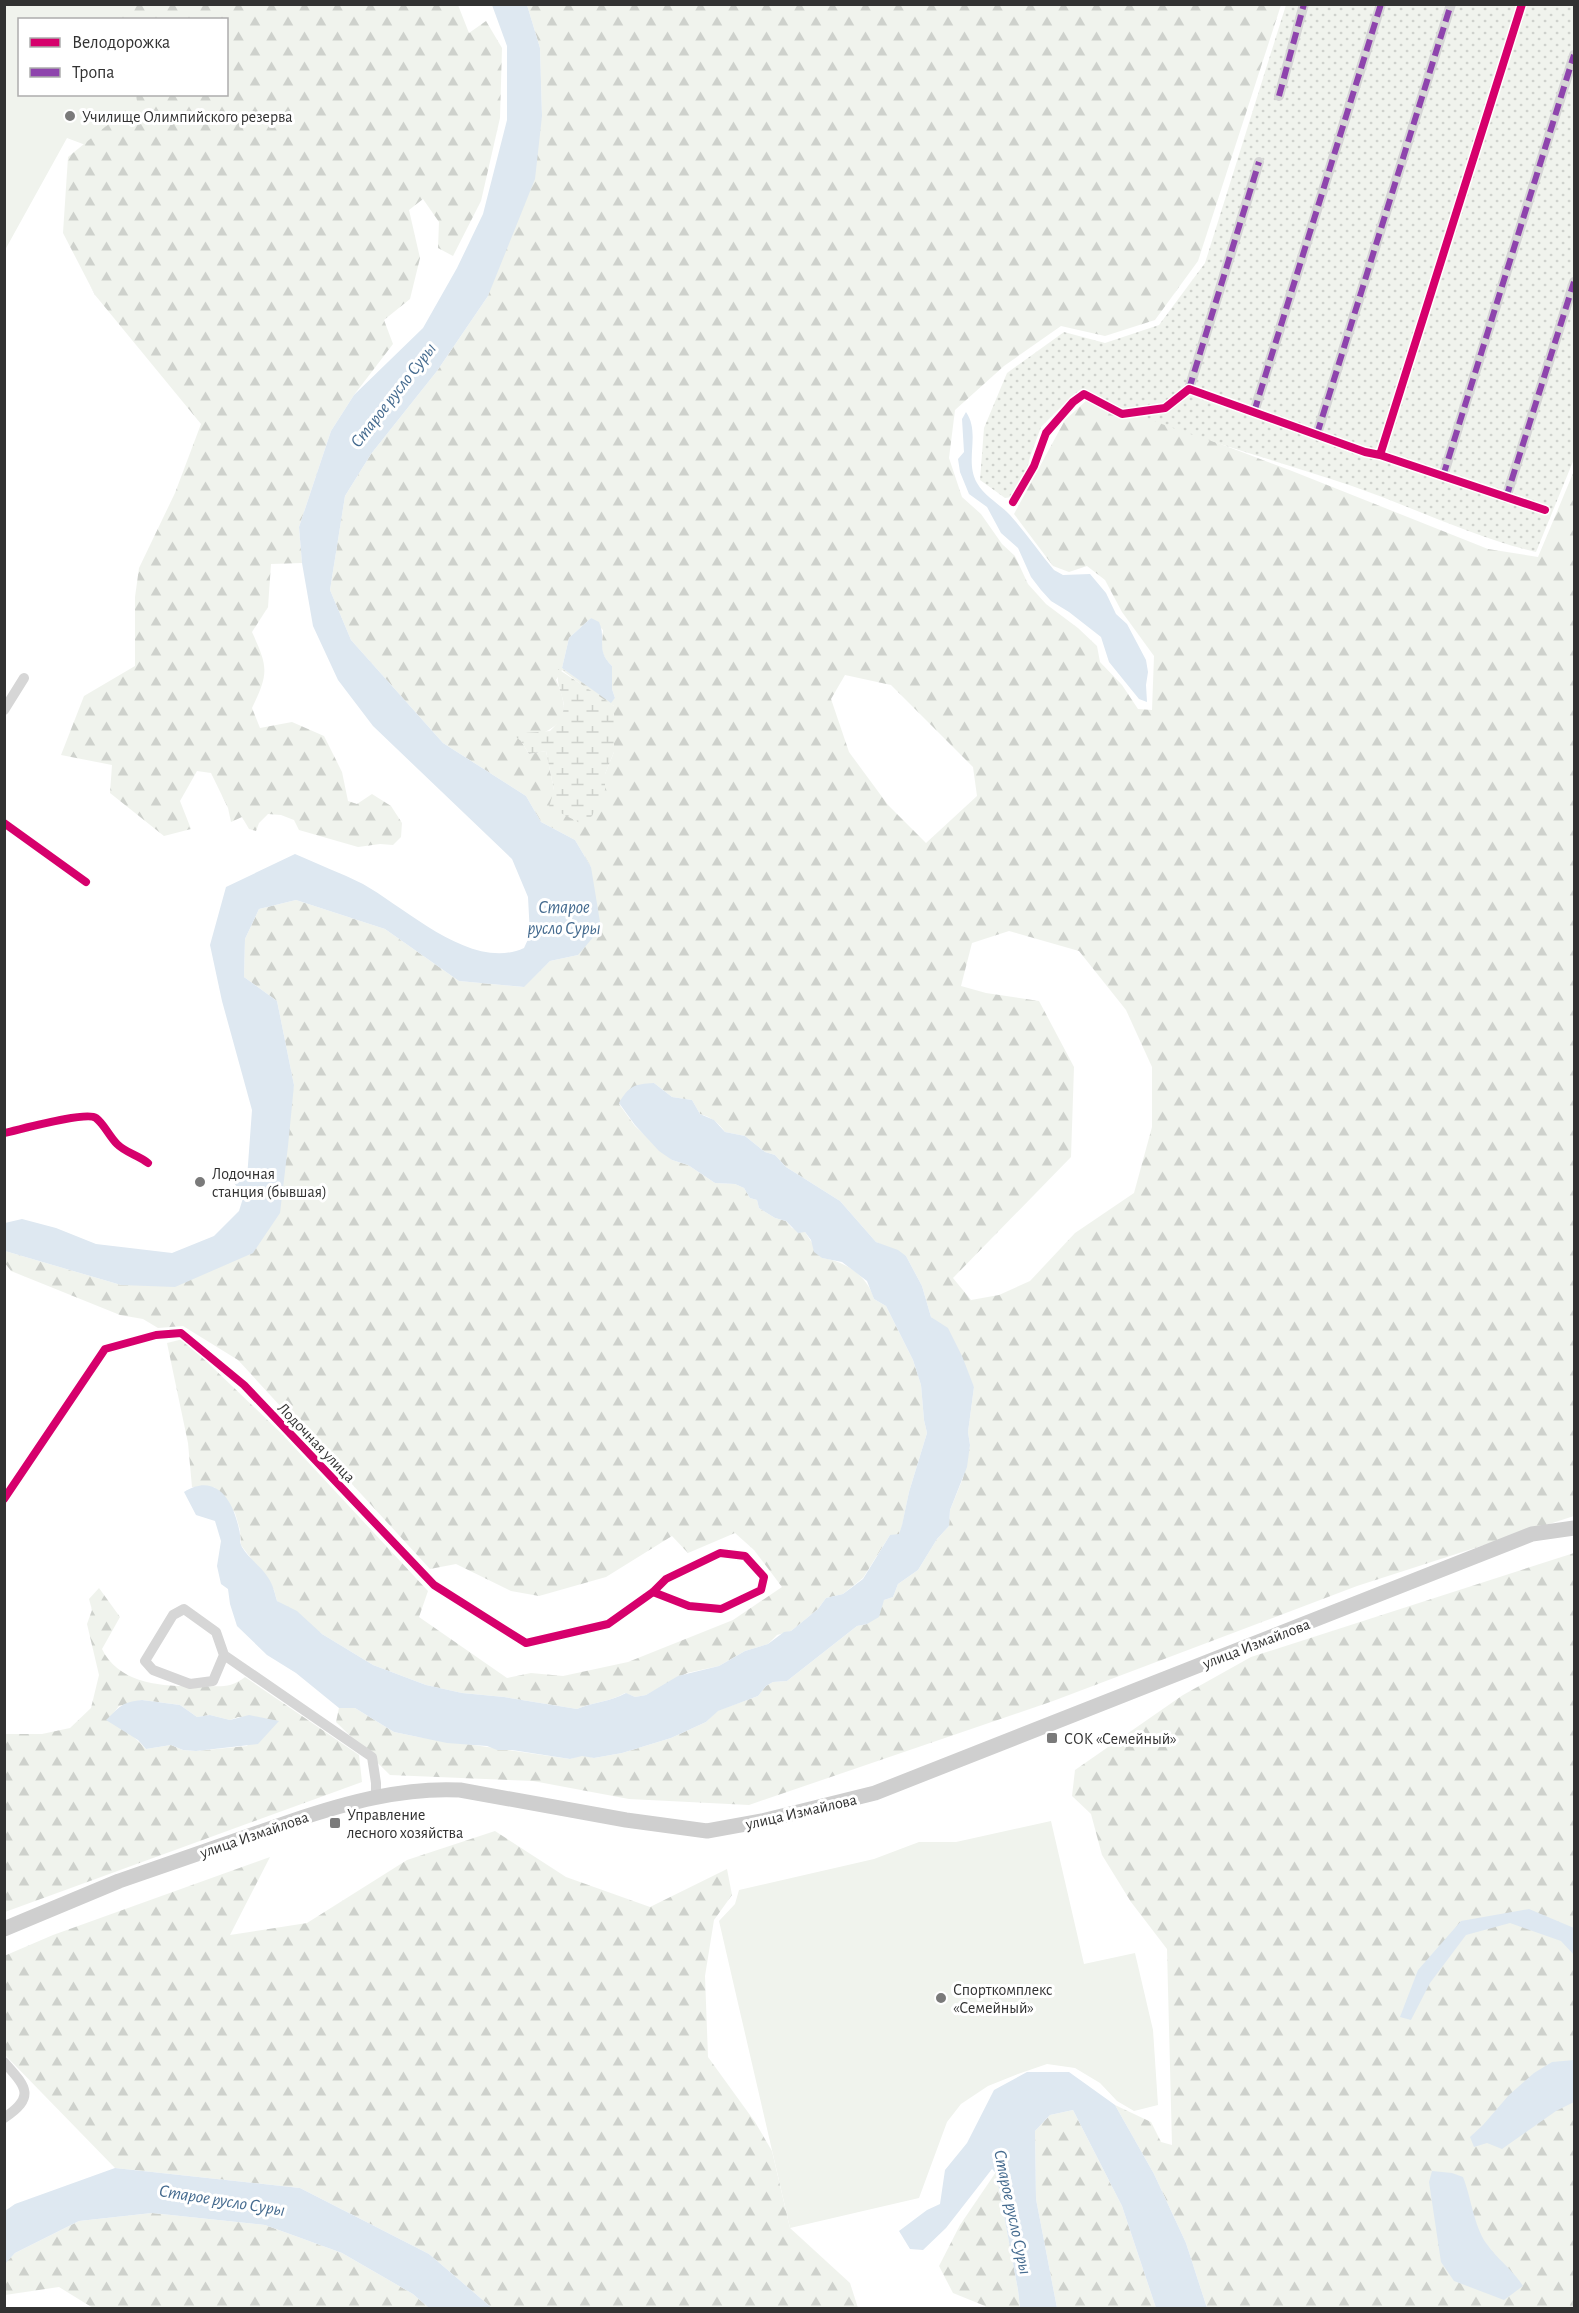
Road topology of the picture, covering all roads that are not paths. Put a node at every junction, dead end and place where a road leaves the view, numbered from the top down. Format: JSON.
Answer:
{"nodes":[{"id":1,"x":1304,"y":4,"type":"edge"},
{"id":2,"x":1381,"y":4,"type":"edge"},
{"id":3,"x":1451,"y":4,"type":"edge"},
{"id":4,"x":1522,"y":4,"type":"edge"},
{"id":5,"x":1575,"y":55,"type":"edge"},
{"id":6,"x":1279,"y":96,"type":"dead end"},
{"id":7,"x":1259,"y":162,"type":"dead end"},
{"id":8,"x":1575,"y":282,"type":"edge"},
{"id":9,"x":1189,"y":388,"type":"junction"},
{"id":10,"x":1254,"y":412,"type":"junction"},
{"id":11,"x":1317,"y":434,"type":"junction"},
{"id":12,"x":1380,"y":455,"type":"junction"},
{"id":13,"x":1443,"y":476,"type":"junction"},
{"id":14,"x":1506,"y":498,"type":"junction"},
{"id":15,"x":1013,"y":502,"type":"dead end"},
{"id":16,"x":1545,"y":510,"type":"dead end"},
{"id":17,"x":24,"y":678,"type":"dead end"},
{"id":18,"x":4,"y":710,"type":"edge"},
{"id":19,"x":4,"y":823,"type":"edge"},
{"id":20,"x":86,"y":882,"type":"dead end"},
{"id":21,"x":4,"y":1133,"type":"edge"},
{"id":22,"x":148,"y":1163,"type":"dead end"},
{"id":23,"x":4,"y":1499,"type":"edge"},
{"id":24,"x":1575,"y":1528,"type":"edge"},
{"id":25,"x":653,"y":1592,"type":"junction"},
{"id":26,"x":224,"y":1655,"type":"junction"},
{"id":27,"x":376,"y":1797,"type":"junction"},
{"id":28,"x":4,"y":1929,"type":"edge"},
{"id":29,"x":4,"y":2062,"type":"edge"},
{"id":30,"x":4,"y":2118,"type":"edge"}],
"edges":[{"from":1,"to":6,"type":"street"},
{"from":2,"to":10,"type":"street"},
{"from":3,"to":11,"type":"street"},
{"from":4,"to":12,"type":"street"},
{"from":5,"to":13,"type":"street"},
{"from":7,"to":9,"type":"street"},
{"from":8,"to":14,"type":"street"},
{"from":9,"to":10,"type":"street"},
{"from":9,"to":15,"type":"street"},
{"from":10,"to":11,"type":"street"},
{"from":11,"to":12,"type":"street"},
{"from":12,"to":13,"type":"street"},
{"from":13,"to":14,"type":"street"},
{"from":14,"to":16,"type":"street"},
{"from":17,"to":18,"type":"street"},
{"from":19,"to":20,"type":"street"},
{"from":21,"to":22,"type":"street"},
{"from":23,"to":25,"type":"street","name":"Лодочная улица"},
{"from":24,"to":27,"type":"main road","name":"улица Измайлова"},
{"from":25,"to":25,"type":"street","name":"Лодочная улица"},
{"from":26,"to":26,"type":"street"},
{"from":26,"to":27,"type":"street"},
{"from":27,"to":28,"type":"main road","name":"улица Измайлова"},
{"from":29,"to":30,"type":"street"}]}
